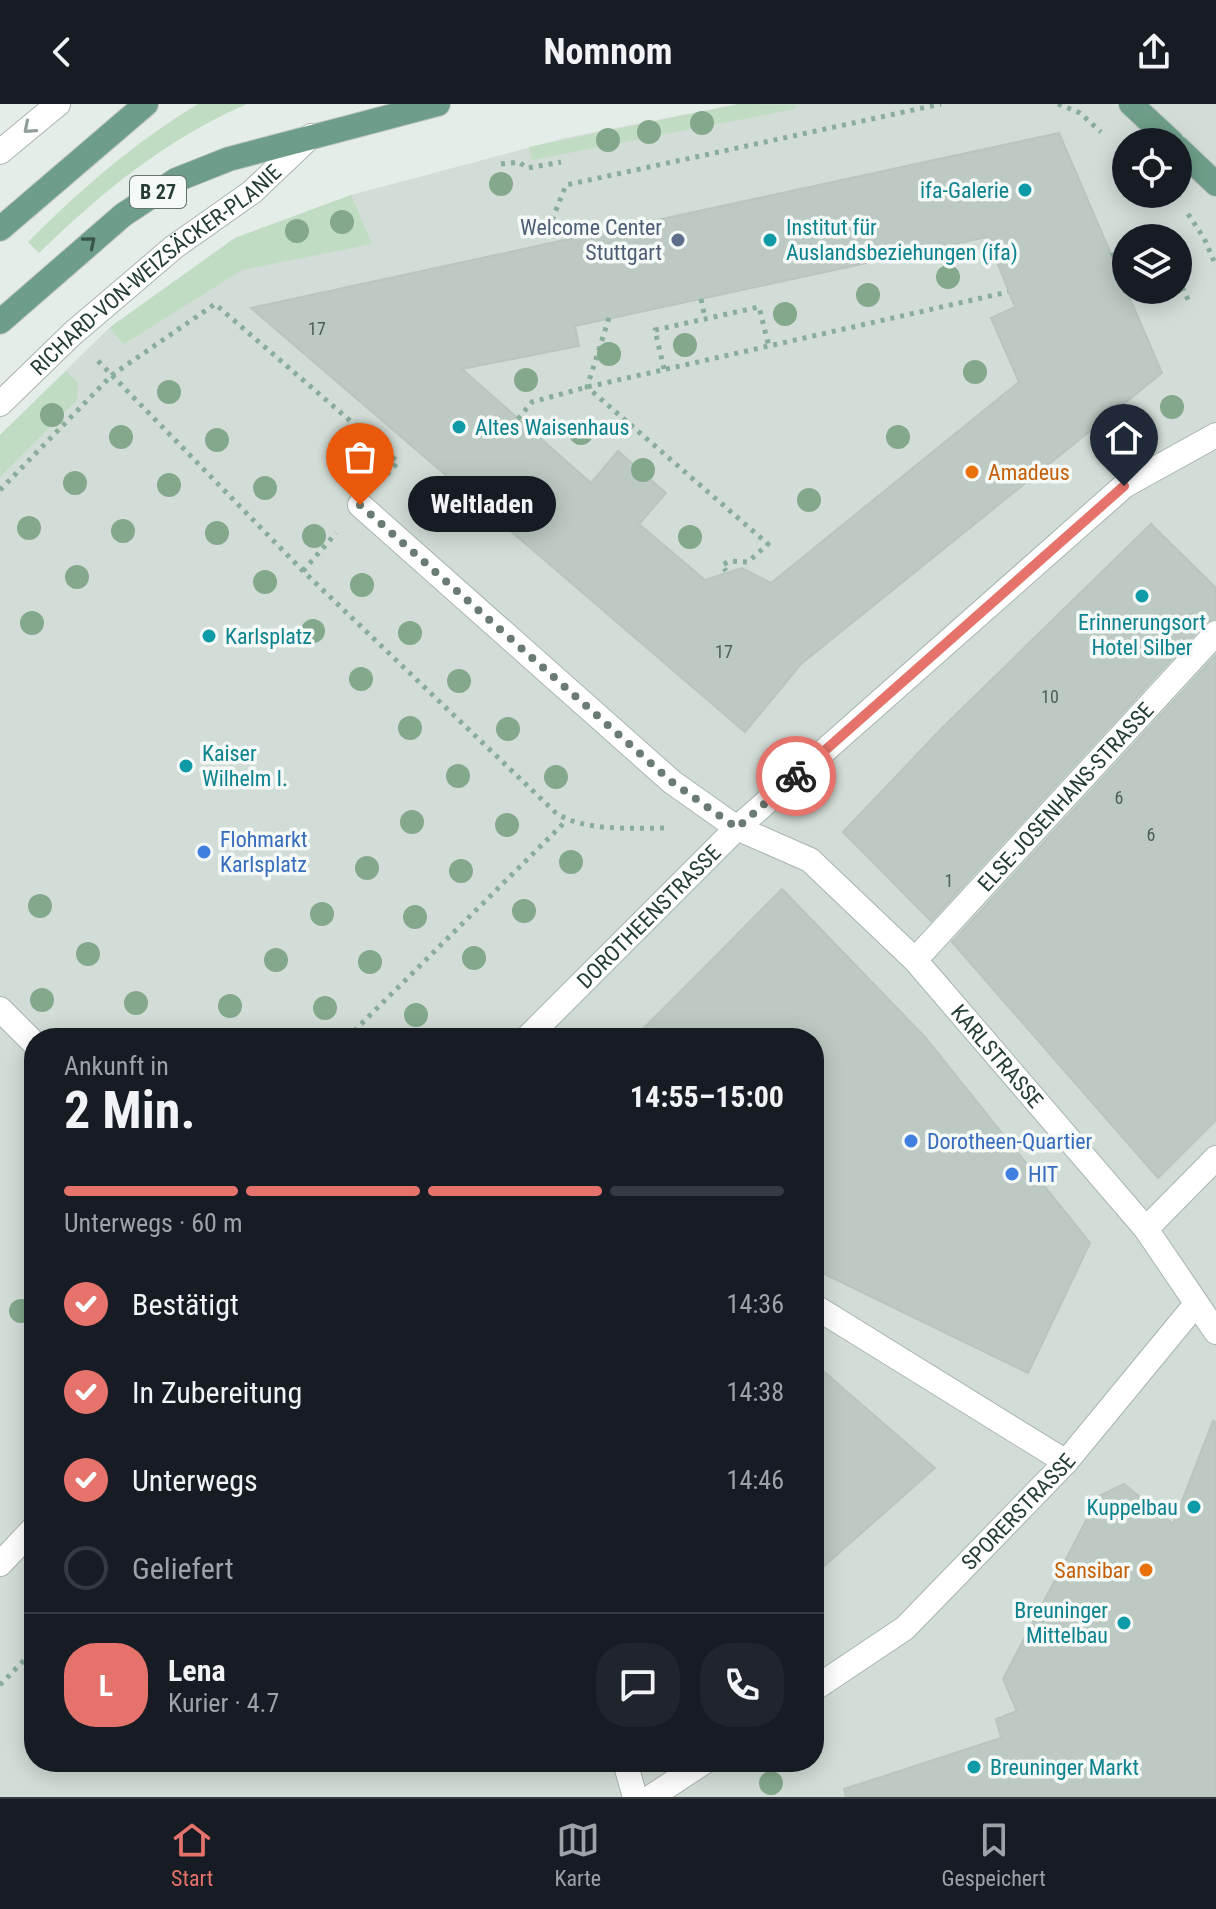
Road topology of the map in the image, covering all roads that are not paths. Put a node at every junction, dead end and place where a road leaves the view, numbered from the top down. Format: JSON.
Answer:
{"nodes":[{"id":1,"x":58,"y":104,"type":"edge"},
{"id":2,"x":146,"y":104,"type":"edge"},
{"id":3,"x":438,"y":104,"type":"edge"},
{"id":4,"x":1131,"y":104,"type":"edge"},
{"id":5,"x":1157,"y":128,"type":"edge"},
{"id":6,"x":311,"y":136,"type":"junction"},
{"id":7,"x":0,"y":152,"type":"edge"},
{"id":8,"x":1192,"y":161,"type":"edge"},
{"id":9,"x":1216,"y":184,"type":"edge"},
{"id":10,"x":0,"y":229,"type":"edge"},
{"id":11,"x":0,"y":322,"type":"edge"},
{"id":12,"x":0,"y":404,"type":"edge"},
{"id":13,"x":1216,"y":435,"type":"edge"},
{"id":14,"x":360,"y":505,"type":"road end"},
{"id":15,"x":1216,"y":633,"type":"edge"},
{"id":16,"x":737,"y":828,"type":"junction"},
{"id":17,"x":915,"y":960,"type":"junction"},
{"id":18,"x":0,"y":1009,"type":"edge"},
{"id":19,"x":537,"y":1028,"type":"edge"},
{"id":20,"x":24,"y":1033,"type":"edge"},
{"id":21,"x":1216,"y":1158,"type":"edge"},
{"id":22,"x":1146,"y":1229,"type":"junction"},
{"id":23,"x":1196,"y":1304,"type":"junction"},
{"id":24,"x":824,"y":1312,"type":"edge"},
{"id":25,"x":1216,"y":1332,"type":"edge"},
{"id":26,"x":1066,"y":1462,"type":"junction"},
{"id":27,"x":24,"y":1539,"type":"edge"},
{"id":28,"x":0,"y":1564,"type":"edge"},
{"id":29,"x":824,"y":1682,"type":"edge"},
{"id":30,"x":628,"y":1772,"type":"edge"},
{"id":31,"x":689,"y":1772,"type":"edge"},
{"id":32,"x":635,"y":1797,"type":"edge"},
{"id":33,"x":651,"y":1797,"type":"edge"}],
"edges":[{"from":1,"to":7,"type":"street","one_way":true},
{"from":2,"to":10,"type":"main road"},
{"from":3,"to":6,"type":"main road","name":"RICHARD-VON-WEIZSÄCKER-PLANIE","number":"B 27"},
{"from":4,"to":5,"type":"main road"},
{"from":11,"to":6,"type":"main road","name":"RICHARD-VON-WEIZSÄCKER-PLANIE","number":"B 27","one_way":true},
{"from":6,"to":12,"type":"street","name":"RICHARD-VON-WEIZSÄCKER-PLANIE"},
{"from":8,"to":9,"type":"main road"},
{"from":13,"to":16,"type":"street","name":"DOROTHEENSTRASSE"},
{"from":14,"to":16,"type":"street","name":"KARLSTRASSE"},
{"from":15,"to":17,"type":"street","name":"ELSE-JOSENHANS-STRASSE"},
{"from":16,"to":17,"type":"street","name":"KARLSTRASSE"},
{"from":16,"to":19,"type":"street","name":"DOROTHEENSTRASSE"},
{"from":17,"to":22,"type":"street","name":"KARLSTRASSE"},
{"from":18,"to":20,"type":"street"},
{"from":21,"to":22,"type":"street"},
{"from":22,"to":23,"type":"street","name":"KARLSTRASSE"},
{"from":23,"to":25,"type":"street","name":"KARLSTRASSE"},
{"from":23,"to":26,"type":"street","name":"SPORERSTRASSE"},
{"from":24,"to":26,"type":"street"},
{"from":26,"to":29,"type":"street","name":"SPORERSTRASSE"},
{"from":27,"to":28,"type":"street"},
{"from":30,"to":32,"type":"street"},
{"from":31,"to":33,"type":"street"}]}
